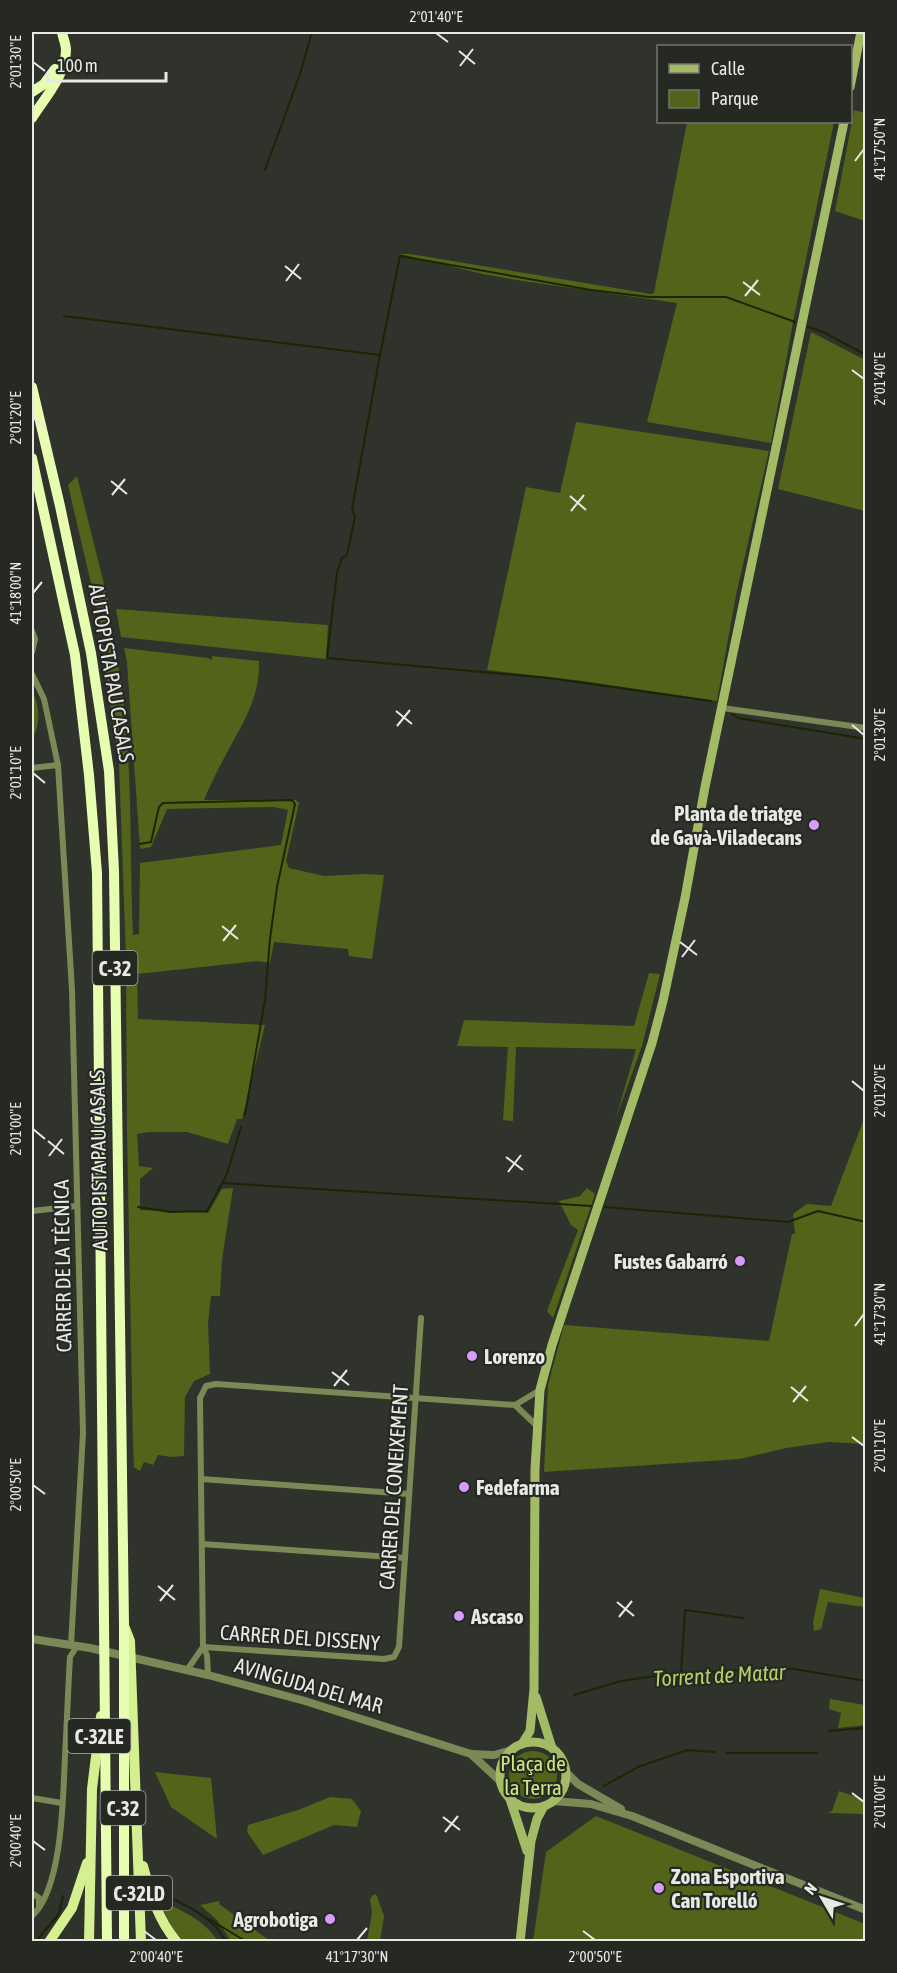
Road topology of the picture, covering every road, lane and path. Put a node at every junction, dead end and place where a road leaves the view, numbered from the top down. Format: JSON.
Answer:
{"nodes":[{"id":1,"x":861,"y":32,"type":"edge"},
{"id":2,"x":62,"y":34,"type":"edge"},
{"id":3,"x":852,"y":77,"type":"edge"},
{"id":4,"x":32,"y":92,"type":"edge"},
{"id":5,"x":32,"y":118,"type":"edge"},
{"id":6,"x":844,"y":123,"type":"edge"},
{"id":7,"x":32,"y":387,"type":"edge"},
{"id":8,"x":32,"y":458,"type":"edge"},
{"id":9,"x":32,"y":631,"type":"edge"},
{"id":10,"x":33,"y":641,"type":"edge"},
{"id":11,"x":32,"y":652,"type":"edge"},
{"id":12,"x":32,"y":674,"type":"edge"},
{"id":13,"x":722,"y":708,"type":"junction"},
{"id":14,"x":866,"y":728,"type":"edge"},
{"id":15,"x":58,"y":765,"type":"junction"},
{"id":16,"x":32,"y":768,"type":"edge"},
{"id":17,"x":76,"y":1206,"type":"junction"},
{"id":18,"x":32,"y":1211,"type":"edge"},
{"id":19,"x":421,"y":1318,"type":"dead end"},
{"id":20,"x":540,"y":1390,"type":"junction"},
{"id":21,"x":415,"y":1398,"type":"junction"},
{"id":22,"x":515,"y":1404,"type":"junction"},
{"id":23,"x":537,"y":1426,"type":"junction"},
{"id":24,"x":201,"y":1479,"type":"junction"},
{"id":25,"x":409,"y":1494,"type":"junction"},
{"id":26,"x":202,"y":1544,"type":"junction"},
{"id":27,"x":405,"y":1557,"type":"junction"},
{"id":28,"x":32,"y":1639,"type":"edge"},
{"id":29,"x":74,"y":1646,"type":"junction"},
{"id":30,"x":203,"y":1647,"type":"junction"},
{"id":31,"x":394,"y":1657,"type":"joint"},
{"id":32,"x":187,"y":1670,"type":"junction"},
{"id":33,"x":127,"y":1674,"type":"junction"},
{"id":34,"x":208,"y":1675,"type":"junction"},
{"id":35,"x":105,"y":1683,"type":"junction"},
{"id":36,"x":534,"y":1689,"type":"junction"},
{"id":37,"x":522,"y":1744,"type":"junction"},
{"id":38,"x":552,"y":1748,"type":"junction"},
{"id":39,"x":512,"y":1750,"type":"junction"},
{"id":40,"x":471,"y":1754,"type":"junction"},
{"id":41,"x":565,"y":1771,"type":"junction"},
{"id":42,"x":500,"y":1781,"type":"junction"},
{"id":43,"x":32,"y":1798,"type":"edge"},
{"id":44,"x":510,"y":1799,"type":"junction"},
{"id":45,"x":553,"y":1801,"type":"junction"},
{"id":46,"x":62,"y":1803,"type":"junction"},
{"id":47,"x":544,"y":1806,"type":"junction"},
{"id":48,"x":632,"y":1816,"type":"junction"},
{"id":49,"x":138,"y":1845,"type":"junction"},
{"id":50,"x":90,"y":1848,"type":"junction"},
{"id":51,"x":529,"y":1858,"type":"junction"},
{"id":52,"x":32,"y":1893,"type":"edge"},
{"id":53,"x":39,"y":1907,"type":"junction"},
{"id":54,"x":866,"y":1910,"type":"edge"},
{"id":55,"x":32,"y":1916,"type":"edge"},
{"id":56,"x":50,"y":1941,"type":"edge"},
{"id":57,"x":89,"y":1941,"type":"edge"},
{"id":58,"x":106,"y":1941,"type":"edge"},
{"id":59,"x":124,"y":1941,"type":"edge"},
{"id":60,"x":141,"y":1941,"type":"edge"},
{"id":61,"x":177,"y":1941,"type":"edge"},
{"id":62,"x":520,"y":1941,"type":"edge"}],
"edges":[{"from":1,"to":3,"type":"main road"},
{"from":2,"to":4,"type":"highway"},
{"from":2,"to":5,"type":"highway"},
{"from":6,"to":13,"type":"main road"},
{"from":7,"to":33,"type":"highway","name":"AUTOPISTA PAU CASALS","number":"C-32"},
{"from":8,"to":35,"type":"highway","name":"AUTOPISTA PAU CASALS","number":"C-32"},
{"from":9,"to":10,"type":"street"},
{"from":10,"to":11,"type":"street"},
{"from":12,"to":15,"type":"street","name":"CARRER DE LA TÈCNICA"},
{"from":13,"to":14,"type":"street"},
{"from":13,"to":20,"type":"main road"},
{"from":15,"to":16,"type":"street"},
{"from":15,"to":17,"type":"street","name":"CARRER DE LA TÈCNICA"},
{"from":17,"to":18,"type":"street"},
{"from":17,"to":29,"type":"street","name":"CARRER DE LA TÈCNICA"},
{"from":19,"to":21,"type":"street","name":"CARRER DEL CONEIXEMENT"},
{"from":20,"to":22,"type":"street"},
{"from":20,"to":23,"type":"main road"},
{"from":21,"to":22,"type":"street"},
{"from":21,"to":24,"type":"street"},
{"from":21,"to":25,"type":"street","name":"CARRER DEL CONEIXEMENT"},
{"from":22,"to":23,"type":"street"},
{"from":23,"to":36,"type":"main road"},
{"from":24,"to":25,"type":"street"},
{"from":24,"to":26,"type":"street"},
{"from":25,"to":27,"type":"street","name":"CARRER DEL CONEIXEMENT"},
{"from":26,"to":27,"type":"street"},
{"from":26,"to":30,"type":"street"},
{"from":27,"to":31,"type":"street","name":"CARRER DEL CONEIXEMENT"},
{"from":28,"to":29,"type":"street","name":"AVINGUDA DEL MAR"},
{"from":29,"to":32,"type":"street","name":"AVINGUDA DEL MAR"},
{"from":29,"to":46,"type":"street","name":"CARRER DE LA TÈCNICA"},
{"from":30,"to":31,"type":"street","name":"CARRER DEL DISSENY"},
{"from":30,"to":32,"type":"street"},
{"from":30,"to":34,"type":"street"},
{"from":32,"to":34,"type":"street","name":"AVINGUDA DEL MAR"},
{"from":33,"to":49,"type":"highway","number":"C-32LD"},
{"from":33,"to":59,"type":"highway","name":"AUTOPISTA PAU CASALS","number":"C-32"},
{"from":34,"to":40,"type":"street","name":"AVINGUDA DEL MAR"},
{"from":35,"to":50,"type":"highway","number":"C-32LE"},
{"from":35,"to":58,"type":"highway","name":"AUTOPISTA PAU CASALS","number":"C-32"},
{"from":36,"to":37,"type":"main road"},
{"from":36,"to":38,"type":"main road"},
{"from":37,"to":38,"type":"main road"},
{"from":37,"to":39,"type":"main road"},
{"from":38,"to":41,"type":"main road"},
{"from":39,"to":40,"type":"street","name":"AVINGUDA DEL MAR"},
{"from":39,"to":42,"type":"main road"},
{"from":40,"to":42,"type":"street","name":"AVINGUDA DEL MAR"},
{"from":41,"to":45,"type":"main road"},
{"from":41,"to":48,"type":"street"},
{"from":42,"to":44,"type":"main road"},
{"from":43,"to":46,"type":"street"},
{"from":44,"to":47,"type":"main road"},
{"from":44,"to":51,"type":"main road"},
{"from":45,"to":47,"type":"main road"},
{"from":45,"to":48,"type":"street"},
{"from":46,"to":53,"type":"street","name":"CARRER DE LA TÈCNICA"},
{"from":47,"to":51,"type":"main road"},
{"from":48,"to":54,"type":"street"},
{"from":49,"to":60,"type":"highway","number":"C-32LD"},
{"from":49,"to":61,"type":"highway"},
{"from":50,"to":56,"type":"highway"},
{"from":50,"to":57,"type":"highway","number":"C-32LE"},
{"from":51,"to":62,"type":"main road"},
{"from":52,"to":53,"type":"street"},
{"from":53,"to":55,"type":"street","name":"CARRER DE LA TÈCNICA"}]}
